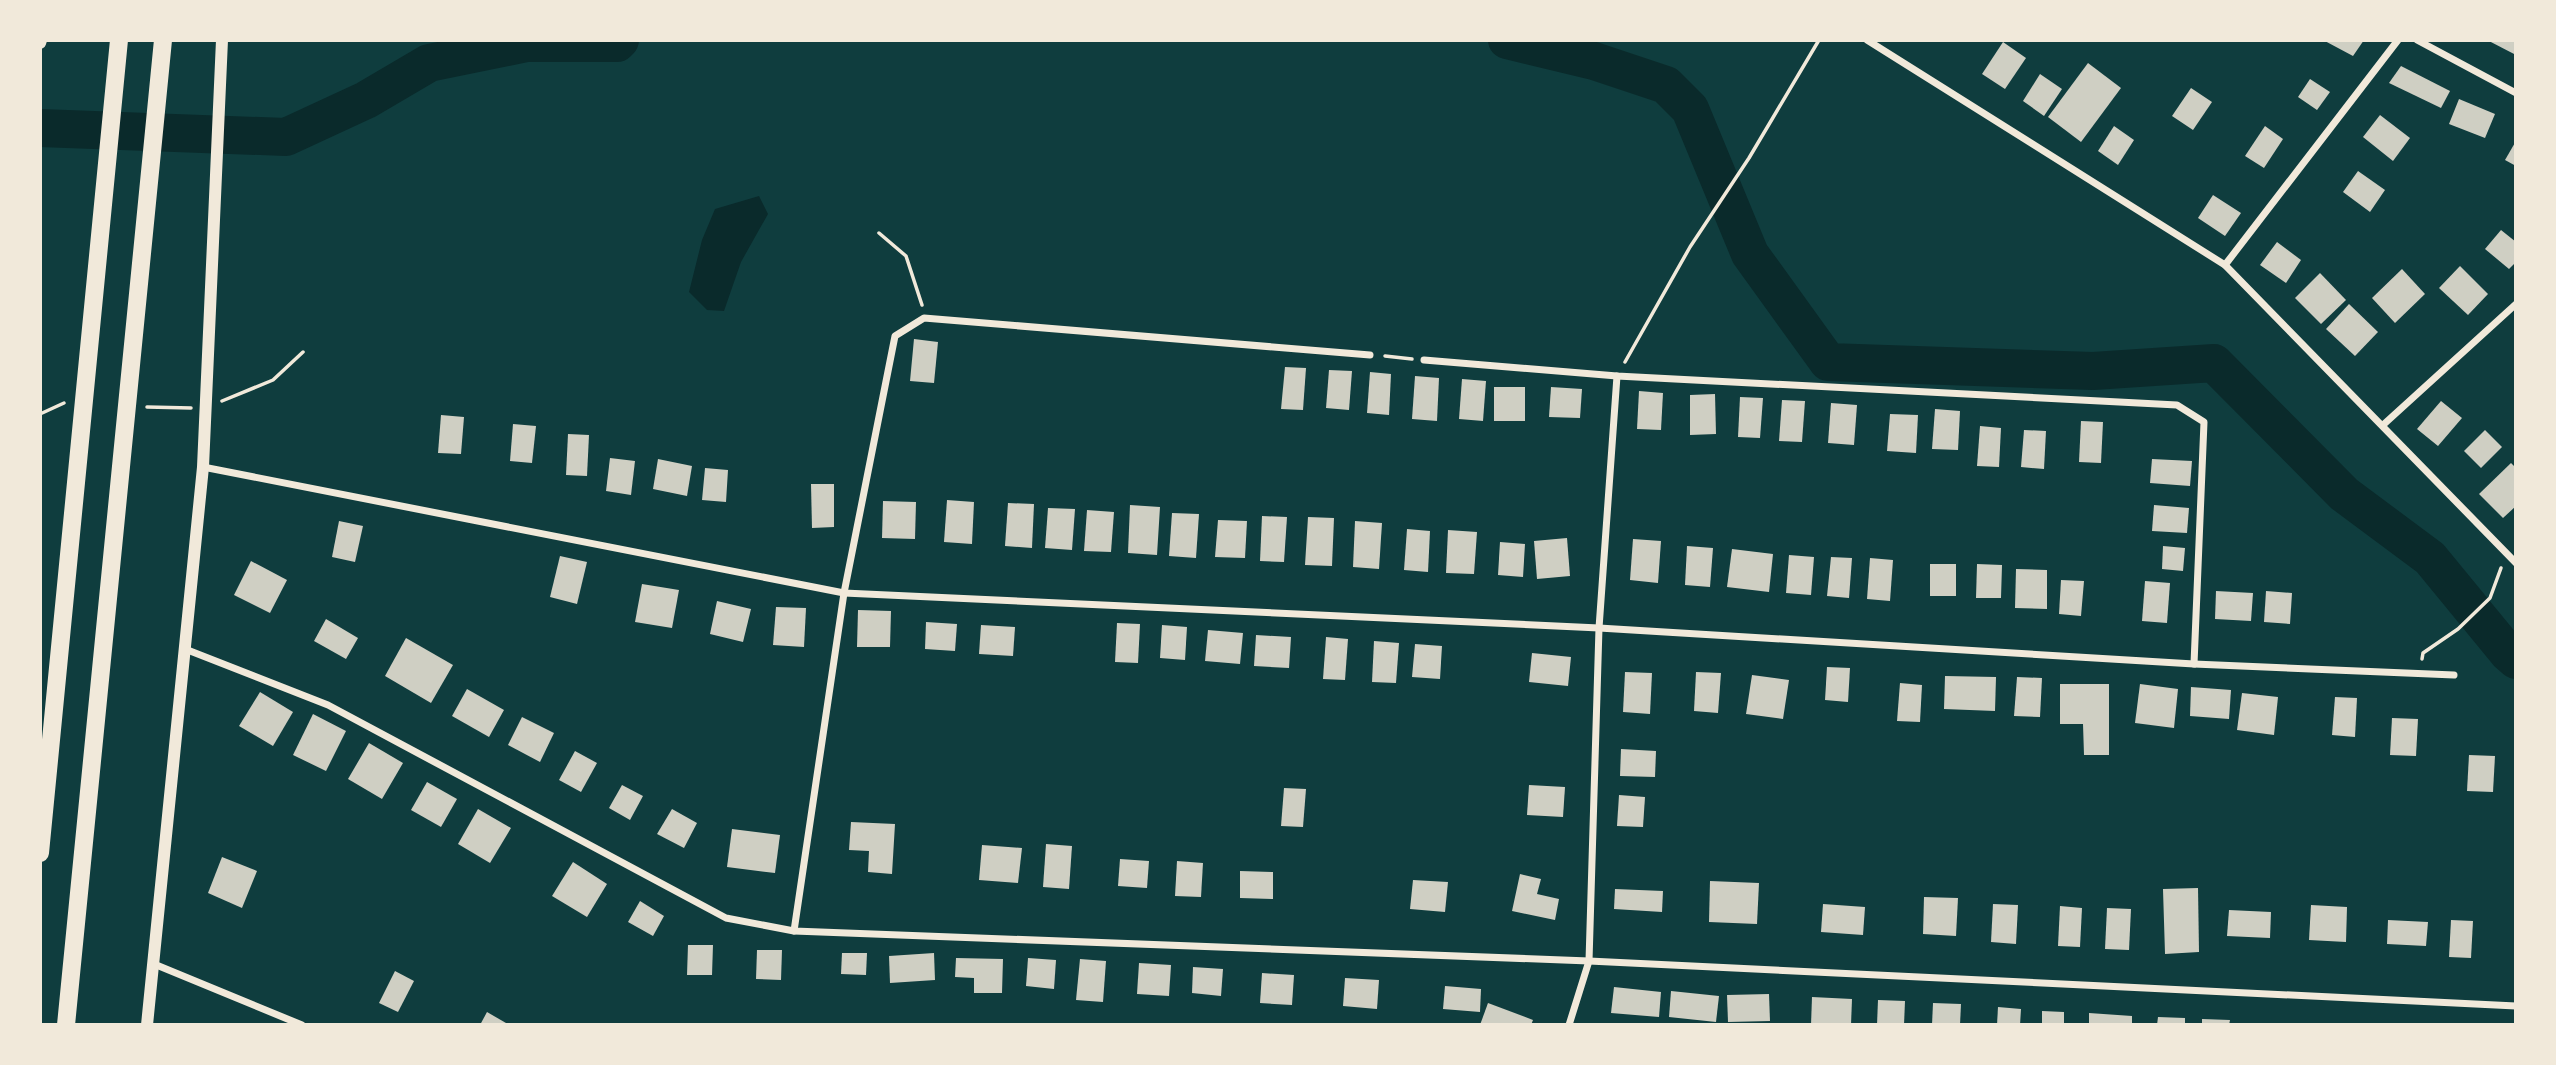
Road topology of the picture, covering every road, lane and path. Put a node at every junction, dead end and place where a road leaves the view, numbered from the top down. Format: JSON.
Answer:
{"nodes":[{"id":1,"x":119,"y":40,"type":"edge"},
{"id":2,"x":163,"y":40,"type":"edge"},
{"id":3,"x":222,"y":40,"type":"edge"},
{"id":4,"x":1819,"y":40,"type":"edge"},
{"id":5,"x":1867,"y":40,"type":"edge"},
{"id":6,"x":2398,"y":40,"type":"edge"},
{"id":7,"x":2417,"y":40,"type":"edge"},
{"id":8,"x":2516,"y":93,"type":"edge"},
{"id":9,"x":879,"y":233,"type":"dead end"},
{"id":10,"x":2225,"y":265,"type":"junction"},
{"id":11,"x":2516,"y":304,"type":"edge"},
{"id":12,"x":924,"y":317,"type":"junction"},
{"id":13,"x":303,"y":352,"type":"dead end"},
{"id":14,"x":1370,"y":355,"type":"dead end"},
{"id":15,"x":1387,"y":356,"type":"dead end"},
{"id":16,"x":1407,"y":358,"type":"dead end"},
{"id":17,"x":1424,"y":360,"type":"dead end"},
{"id":18,"x":1617,"y":376,"type":"junction"},
{"id":19,"x":206,"y":408,"type":"junction"},
{"id":20,"x":2383,"y":425,"type":"junction"},
{"id":21,"x":203,"y":467,"type":"junction"},
{"id":22,"x":2507,"y":553,"type":"junction"},
{"id":23,"x":2516,"y":563,"type":"edge"},
{"id":24,"x":844,"y":593,"type":"junction"},
{"id":25,"x":1599,"y":628,"type":"junction"},
{"id":26,"x":185,"y":649,"type":"junction"},
{"id":27,"x":2194,"y":664,"type":"junction"},
{"id":28,"x":2421,"y":674,"type":"junction"},
{"id":29,"x":2454,"y":675,"type":"dead end"},
{"id":30,"x":40,"y":853,"type":"edge"},
{"id":31,"x":794,"y":931,"type":"junction"},
{"id":32,"x":1589,"y":961,"type":"junction"},
{"id":33,"x":154,"y":964,"type":"junction"},
{"id":34,"x":2516,"y":1006,"type":"edge"},
{"id":35,"x":66,"y":1025,"type":"edge"},
{"id":36,"x":147,"y":1025,"type":"edge"},
{"id":37,"x":302,"y":1025,"type":"edge"},
{"id":38,"x":1569,"y":1025,"type":"edge"}],
"edges":[{"from":1,"to":30,"type":"main road"},
{"from":2,"to":35,"type":"main road"},
{"from":3,"to":19,"type":"street"},
{"from":4,"to":18,"type":"path"},
{"from":5,"to":10,"type":"street"},
{"from":6,"to":10,"type":"street"},
{"from":7,"to":8,"type":"street"},
{"from":9,"to":12,"type":"path"},
{"from":10,"to":20,"type":"street"},
{"from":11,"to":20,"type":"street"},
{"from":12,"to":14,"type":"street"},
{"from":12,"to":24,"type":"street"},
{"from":13,"to":19,"type":"path"},
{"from":15,"to":16,"type":"path"},
{"from":17,"to":18,"type":"street"},
{"from":18,"to":25,"type":"street"},
{"from":18,"to":27,"type":"street"},
{"from":19,"to":21,"type":"street"},
{"from":20,"to":22,"type":"street"},
{"from":21,"to":24,"type":"street"},
{"from":21,"to":26,"type":"street"},
{"from":22,"to":23,"type":"street"},
{"from":22,"to":28,"type":"path"},
{"from":24,"to":25,"type":"street"},
{"from":24,"to":31,"type":"street"},
{"from":25,"to":27,"type":"street"},
{"from":25,"to":32,"type":"street"},
{"from":26,"to":31,"type":"street"},
{"from":26,"to":33,"type":"street"},
{"from":27,"to":28,"type":"street"},
{"from":28,"to":29,"type":"street"},
{"from":31,"to":32,"type":"street"},
{"from":32,"to":34,"type":"street"},
{"from":32,"to":38,"type":"street"},
{"from":33,"to":36,"type":"street"},
{"from":33,"to":37,"type":"street"}]}
